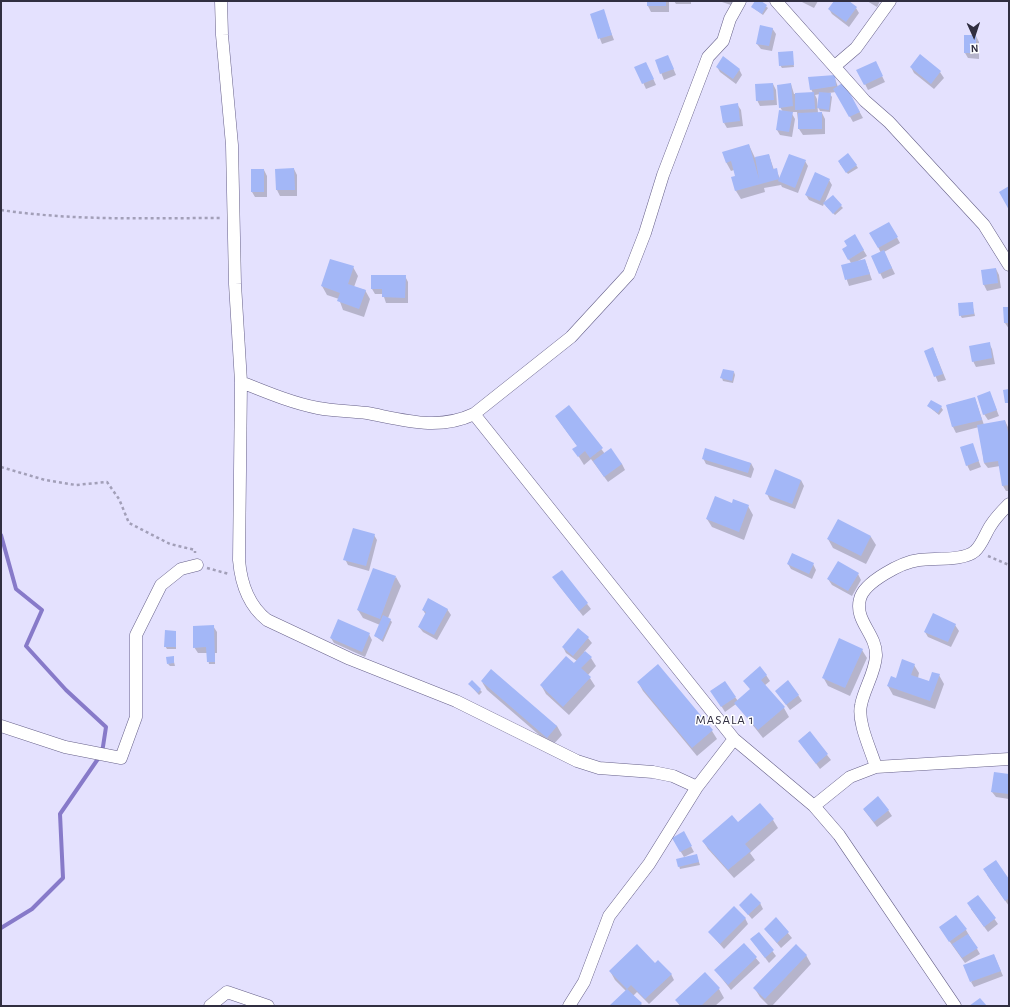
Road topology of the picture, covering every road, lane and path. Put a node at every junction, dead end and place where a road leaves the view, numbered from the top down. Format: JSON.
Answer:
{"nodes":[{"id":1,"x":221,"y":1,"type":"edge"},
{"id":2,"x":740,"y":1,"type":"edge"},
{"id":3,"x":776,"y":1,"type":"edge"},
{"id":4,"x":890,"y":1,"type":"edge"},
{"id":5,"x":835,"y":66,"type":"junction"},
{"id":6,"x":1,"y":210,"type":"edge"},
{"id":7,"x":234,"y":218,"type":"junction"},
{"id":8,"x":1009,"y":265,"type":"edge"},
{"id":9,"x":240,"y":382,"type":"junction"},
{"id":10,"x":474,"y":414,"type":"junction"},
{"id":11,"x":1,"y":467,"type":"edge"},
{"id":12,"x":1009,"y":504,"type":"edge"},
{"id":13,"x":976,"y":551,"type":"junction"},
{"id":14,"x":197,"y":565,"type":"junction"},
{"id":15,"x":1009,"y":565,"type":"edge"},
{"id":16,"x":240,"y":577,"type":"junction"},
{"id":17,"x":1,"y":726,"type":"edge"},
{"id":18,"x":734,"y":739,"type":"junction"},
{"id":19,"x":1009,"y":759,"type":"edge"},
{"id":20,"x":876,"y":767,"type":"junction"},
{"id":21,"x":697,"y":787,"type":"junction"},
{"id":22,"x":814,"y":806,"type":"junction"},
{"id":23,"x":210,"y":1006,"type":"edge"},
{"id":24,"x":268,"y":1006,"type":"edge"},
{"id":25,"x":569,"y":1006,"type":"edge"},
{"id":26,"x":955,"y":1006,"type":"edge"}],
"edges":[{"from":1,"to":7,"type":"street"},
{"from":2,"to":10,"type":"street"},
{"from":3,"to":5,"type":"street"},
{"from":4,"to":5,"type":"street"},
{"from":5,"to":8,"type":"street"},
{"from":6,"to":7,"type":"path"},
{"from":7,"to":9,"type":"street"},
{"from":9,"to":10,"type":"street"},
{"from":9,"to":16,"type":"street"},
{"from":10,"to":18,"type":"street"},
{"from":11,"to":14,"type":"path"},
{"from":12,"to":13,"type":"street"},
{"from":13,"to":15,"type":"path"},
{"from":13,"to":20,"type":"street"},
{"from":14,"to":16,"type":"path"},
{"from":14,"to":17,"type":"street"},
{"from":16,"to":21,"type":"street"},
{"from":18,"to":21,"type":"street"},
{"from":18,"to":22,"type":"street"},
{"from":19,"to":20,"type":"street"},
{"from":20,"to":22,"type":"street"},
{"from":21,"to":25,"type":"street"},
{"from":22,"to":26,"type":"street"},
{"from":23,"to":24,"type":"street"}]}
